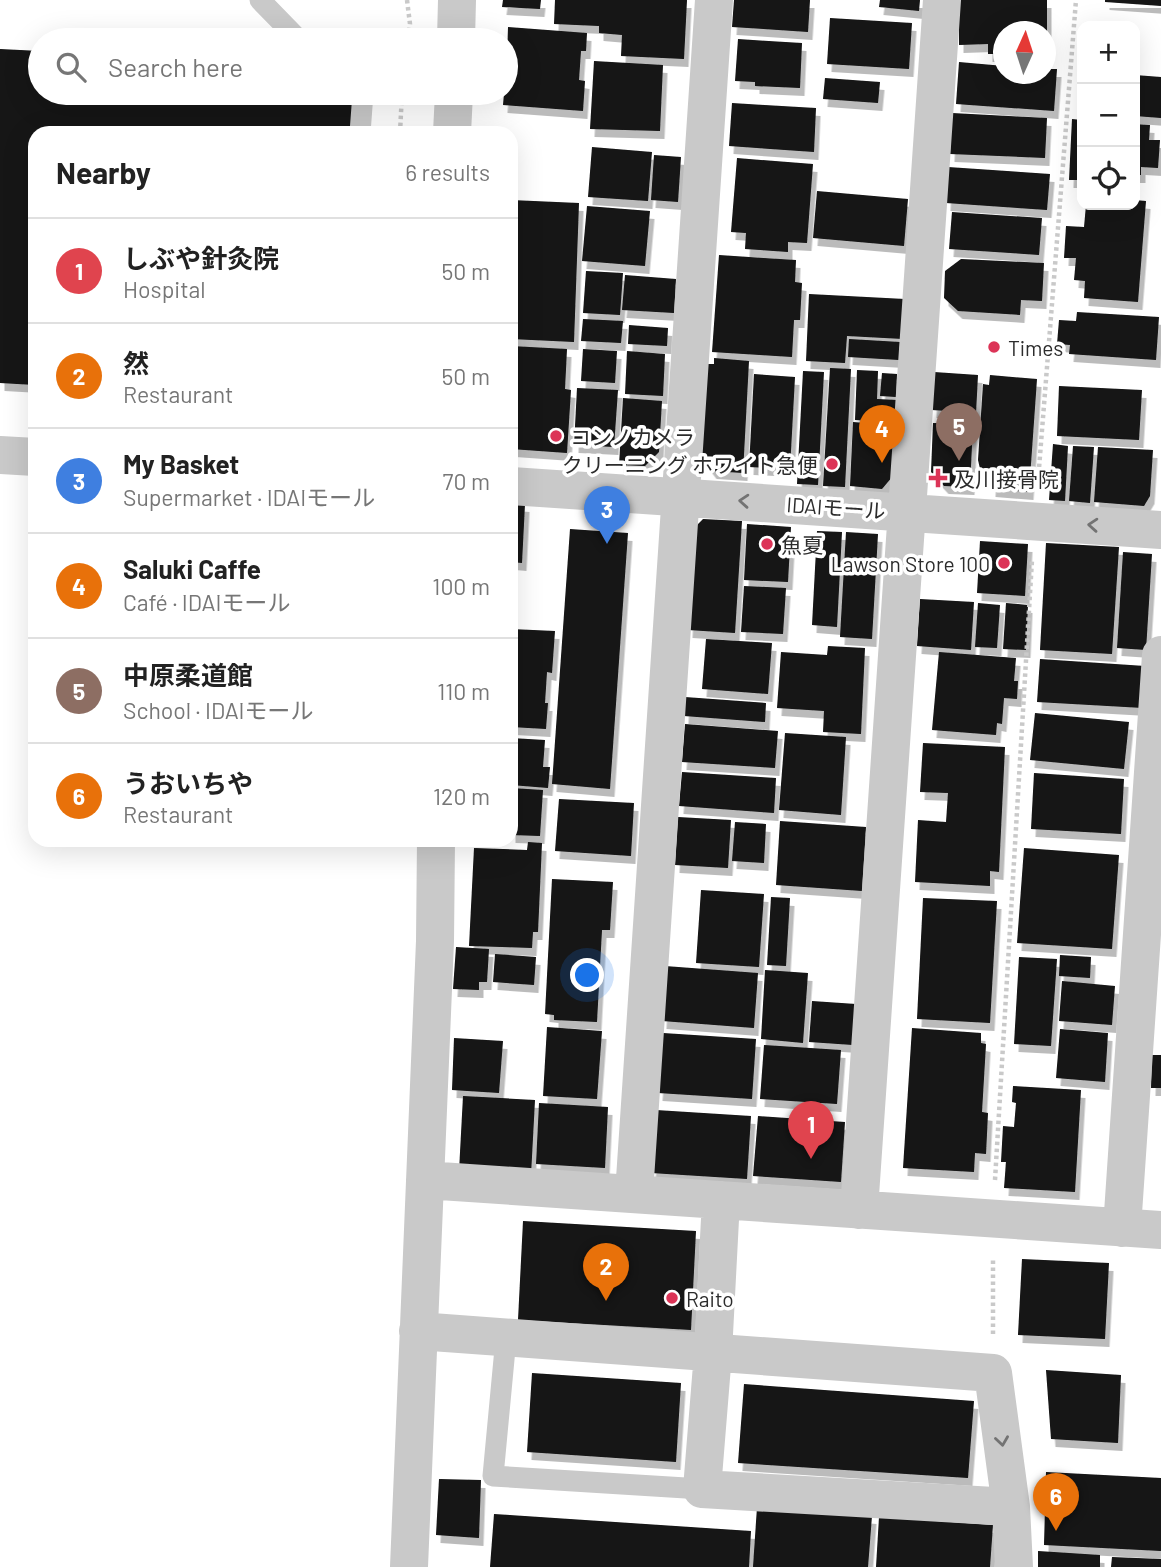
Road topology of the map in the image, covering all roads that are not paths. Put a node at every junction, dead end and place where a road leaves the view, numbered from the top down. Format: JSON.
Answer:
{"nodes":[{"id":1,"x":260,"y":0,"type":"edge"},
{"id":2,"x":457,"y":0,"type":"edge"},
{"id":3,"x":714,"y":0,"type":"edge"},
{"id":4,"x":942,"y":0,"type":"edge"},
{"id":5,"x":289,"y":28,"type":"edge"},
{"id":6,"x":456,"y":28,"type":"edge"},
{"id":7,"x":362,"y":105,"type":"edge"},
{"id":8,"x":454,"y":105,"type":"edge"},
{"id":9,"x":361,"y":126,"type":"edge"},
{"id":10,"x":453,"y":126,"type":"edge"},
{"id":11,"x":0,"y":454,"type":"edge"},
{"id":12,"x":28,"y":456,"type":"edge"},
{"id":13,"x":518,"y":486,"type":"edge"},
{"id":14,"x":680,"y":497,"type":"junction"},
{"id":15,"x":907,"y":512,"type":"junction"},
{"id":16,"x":1161,"y":530,"type":"edge"},
{"id":17,"x":1161,"y":655,"type":"edge"},
{"id":18,"x":436,"y":847,"type":"edge"},
{"id":19,"x":425,"y":1180,"type":"junction"},
{"id":20,"x":635,"y":1194,"type":"junction"},
{"id":21,"x":721,"y":1200,"type":"junction"},
{"id":22,"x":859,"y":1210,"type":"junction"},
{"id":23,"x":1122,"y":1228,"type":"junction"},
{"id":24,"x":1161,"y":1230,"type":"edge"},
{"id":25,"x":418,"y":1331,"type":"junction"},
{"id":26,"x":506,"y":1338,"type":"junction"},
{"id":27,"x":713,"y":1353,"type":"junction"},
{"id":28,"x":702,"y":1489,"type":"junction"},
{"id":29,"x":1011,"y":1507,"type":"junction"},
{"id":30,"x":409,"y":1567,"type":"edge"},
{"id":31,"x":1014,"y":1567,"type":"edge"}],
"edges":[{"from":1,"to":5,"type":"lane"},
{"from":2,"to":6,"type":"street"},
{"from":3,"to":14,"type":"street"},
{"from":4,"to":15,"type":"street"},
{"from":7,"to":9,"type":"lane"},
{"from":8,"to":10,"type":"street"},
{"from":11,"to":12,"type":"street"},
{"from":13,"to":14,"type":"street","name":"IDAIモール"},
{"from":15,"to":14,"type":"street","name":"IDAIモール","one_way":true},
{"from":14,"to":20,"type":"street"},
{"from":16,"to":15,"type":"street","name":"IDAIモール","one_way":true},
{"from":15,"to":22,"type":"street"},
{"from":17,"to":23,"type":"street"},
{"from":18,"to":19,"type":"street"},
{"from":19,"to":20,"type":"street"},
{"from":19,"to":25,"type":"street"},
{"from":20,"to":21,"type":"street"},
{"from":21,"to":22,"type":"street"},
{"from":21,"to":27,"type":"street"},
{"from":22,"to":23,"type":"street"},
{"from":23,"to":24,"type":"street"},
{"from":25,"to":26,"type":"street"},
{"from":25,"to":30,"type":"street"},
{"from":26,"to":27,"type":"street"},
{"from":26,"to":28,"type":"lane"},
{"from":27,"to":28,"type":"street"},
{"from":27,"to":29,"type":"street","one_way":true},
{"from":28,"to":29,"type":"street"},
{"from":29,"to":31,"type":"street"}]}
